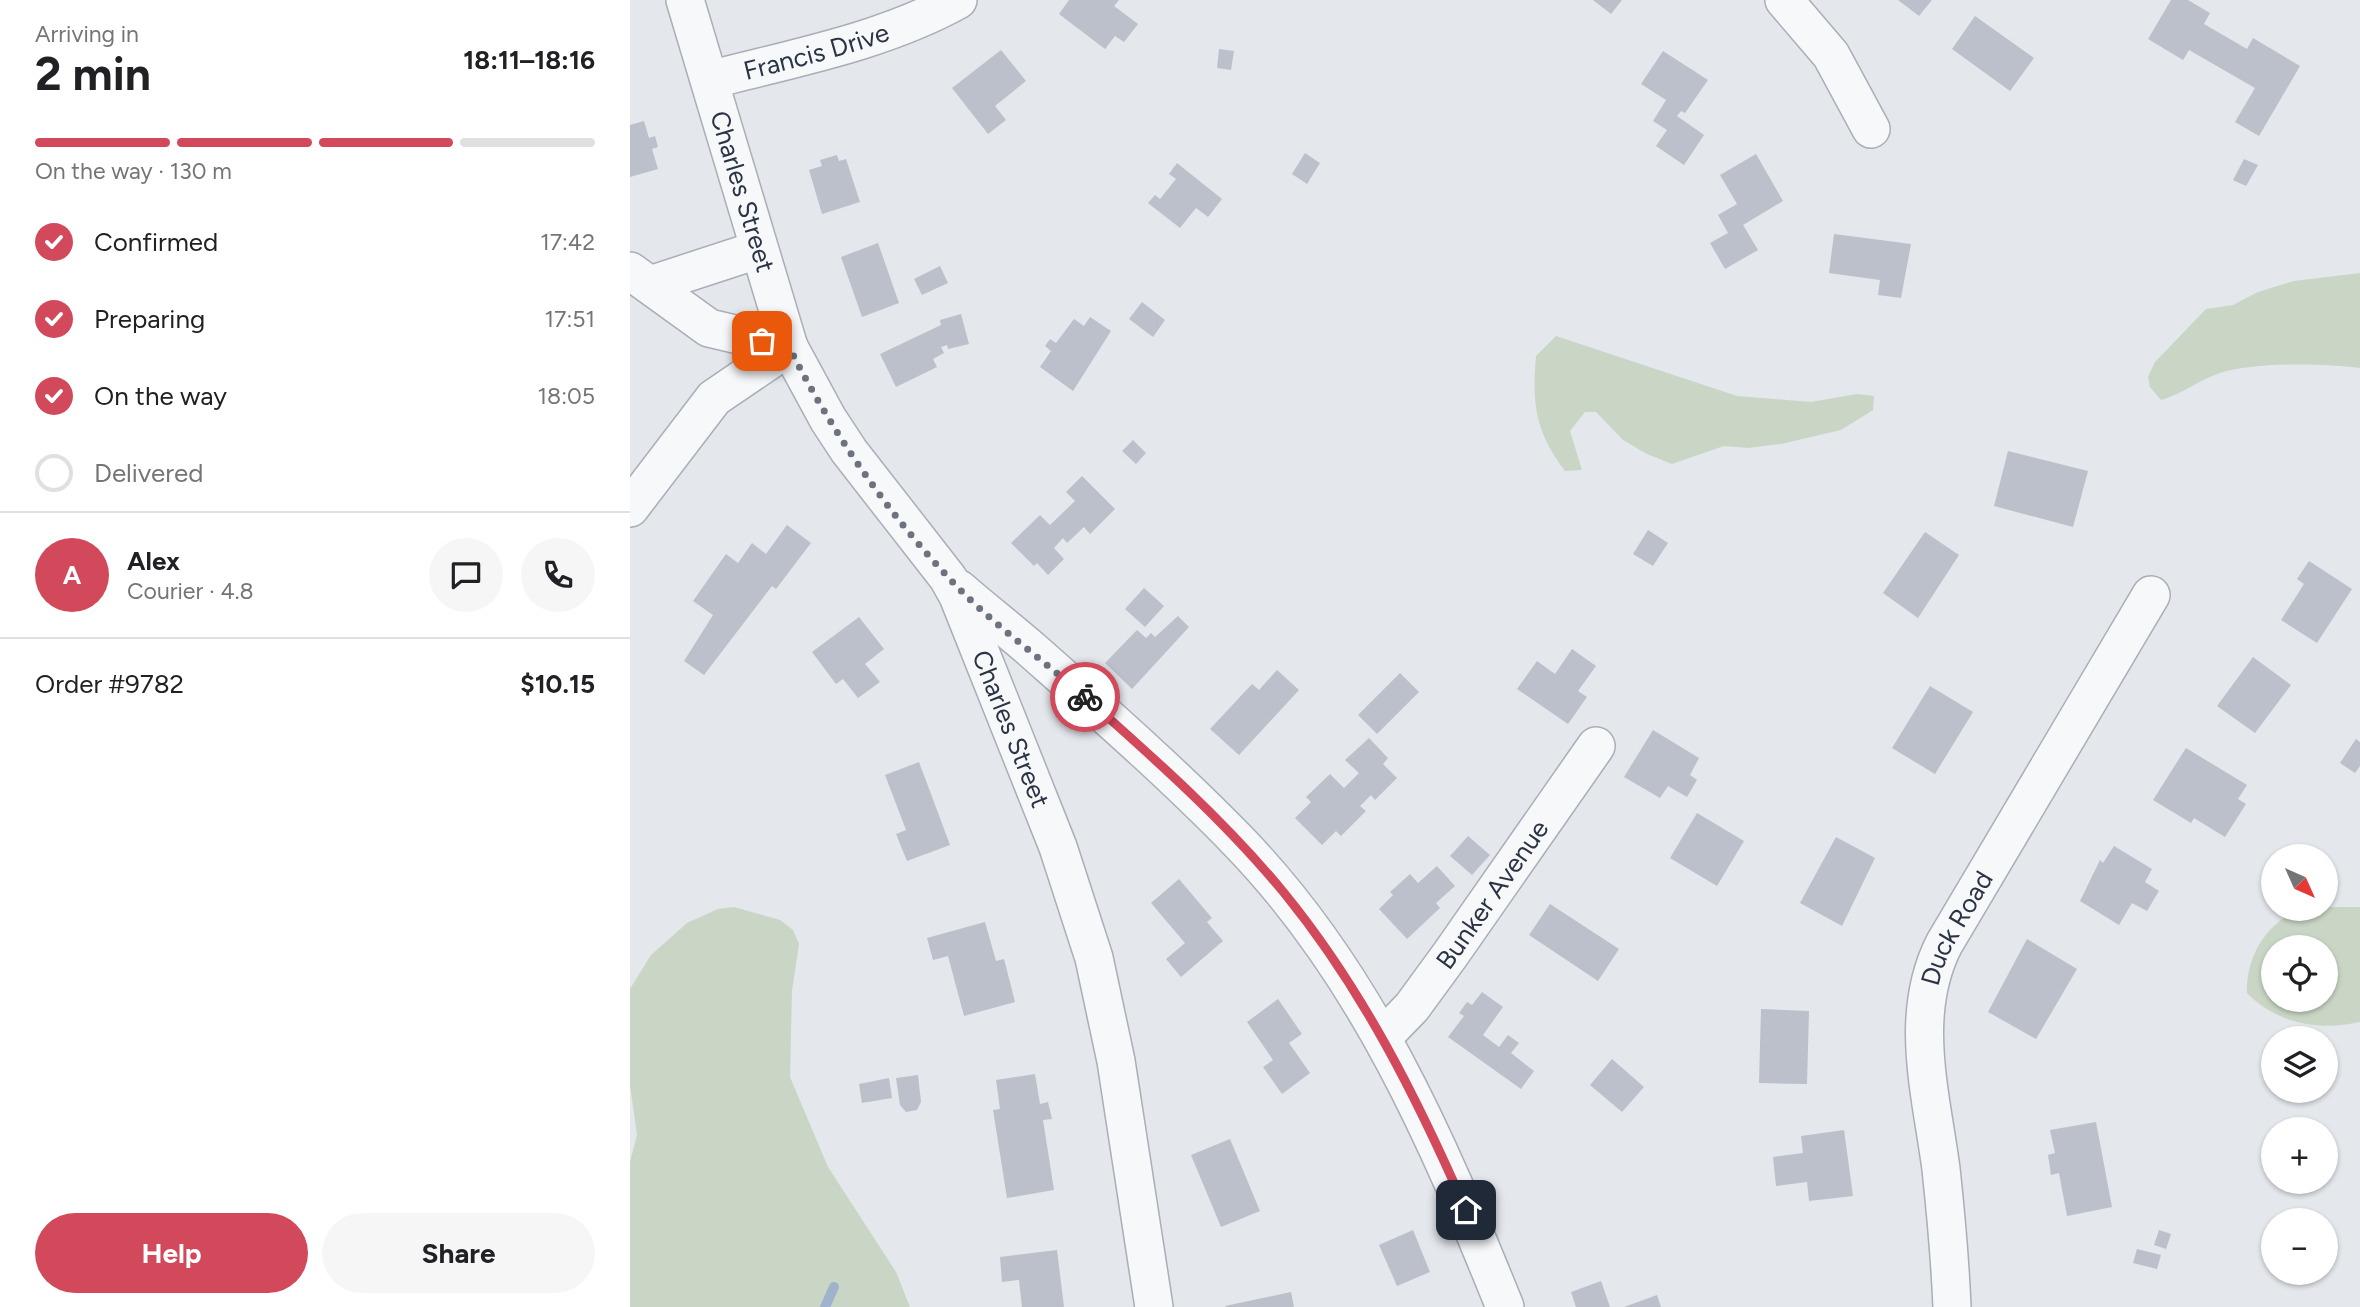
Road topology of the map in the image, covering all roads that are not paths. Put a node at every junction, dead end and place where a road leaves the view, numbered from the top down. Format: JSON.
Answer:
{"nodes":[{"id":1,"x":685,"y":0,"type":"edge"},
{"id":2,"x":958,"y":0,"type":"edge"},
{"id":3,"x":1784,"y":0,"type":"edge"},
{"id":4,"x":710,"y":80,"type":"junction"},
{"id":5,"x":1871,"y":129,"type":"dead end"},
{"id":6,"x":757,"y":250,"type":"junction"},
{"id":7,"x":640,"y":278,"type":"edge"},
{"id":8,"x":789,"y":347,"type":"junction"},
{"id":9,"x":630,"y":508,"type":"edge"},
{"id":10,"x":948,"y":578,"type":"junction"},
{"id":11,"x":2151,"y":596,"type":"dead end"},
{"id":12,"x":1596,"y":746,"type":"dead end"},
{"id":13,"x":1383,"y":1037,"type":"junction"},
{"id":14,"x":1154,"y":1307,"type":"edge"},
{"id":15,"x":1505,"y":1307,"type":"edge"},
{"id":16,"x":1952,"y":1307,"type":"edge"}],
"edges":[{"from":1,"to":4,"type":"street","name":"Charles Street"},
{"from":2,"to":4,"type":"street","name":"Francis Drive"},
{"from":3,"to":5,"type":"street"},
{"from":4,"to":6,"type":"street","name":"Charles Street"},
{"from":6,"to":7,"type":"street"},
{"from":6,"to":8,"type":"street","name":"Charles Street"},
{"from":7,"to":8,"type":"street"},
{"from":8,"to":9,"type":"street"},
{"from":8,"to":10,"type":"street","name":"Charles Street"},
{"from":10,"to":13,"type":"street"},
{"from":10,"to":14,"type":"street","name":"Charles Street"},
{"from":11,"to":16,"type":"street","name":"Duck Road"},
{"from":12,"to":13,"type":"street","name":"Bunker Avenue"},
{"from":13,"to":15,"type":"street"}]}
